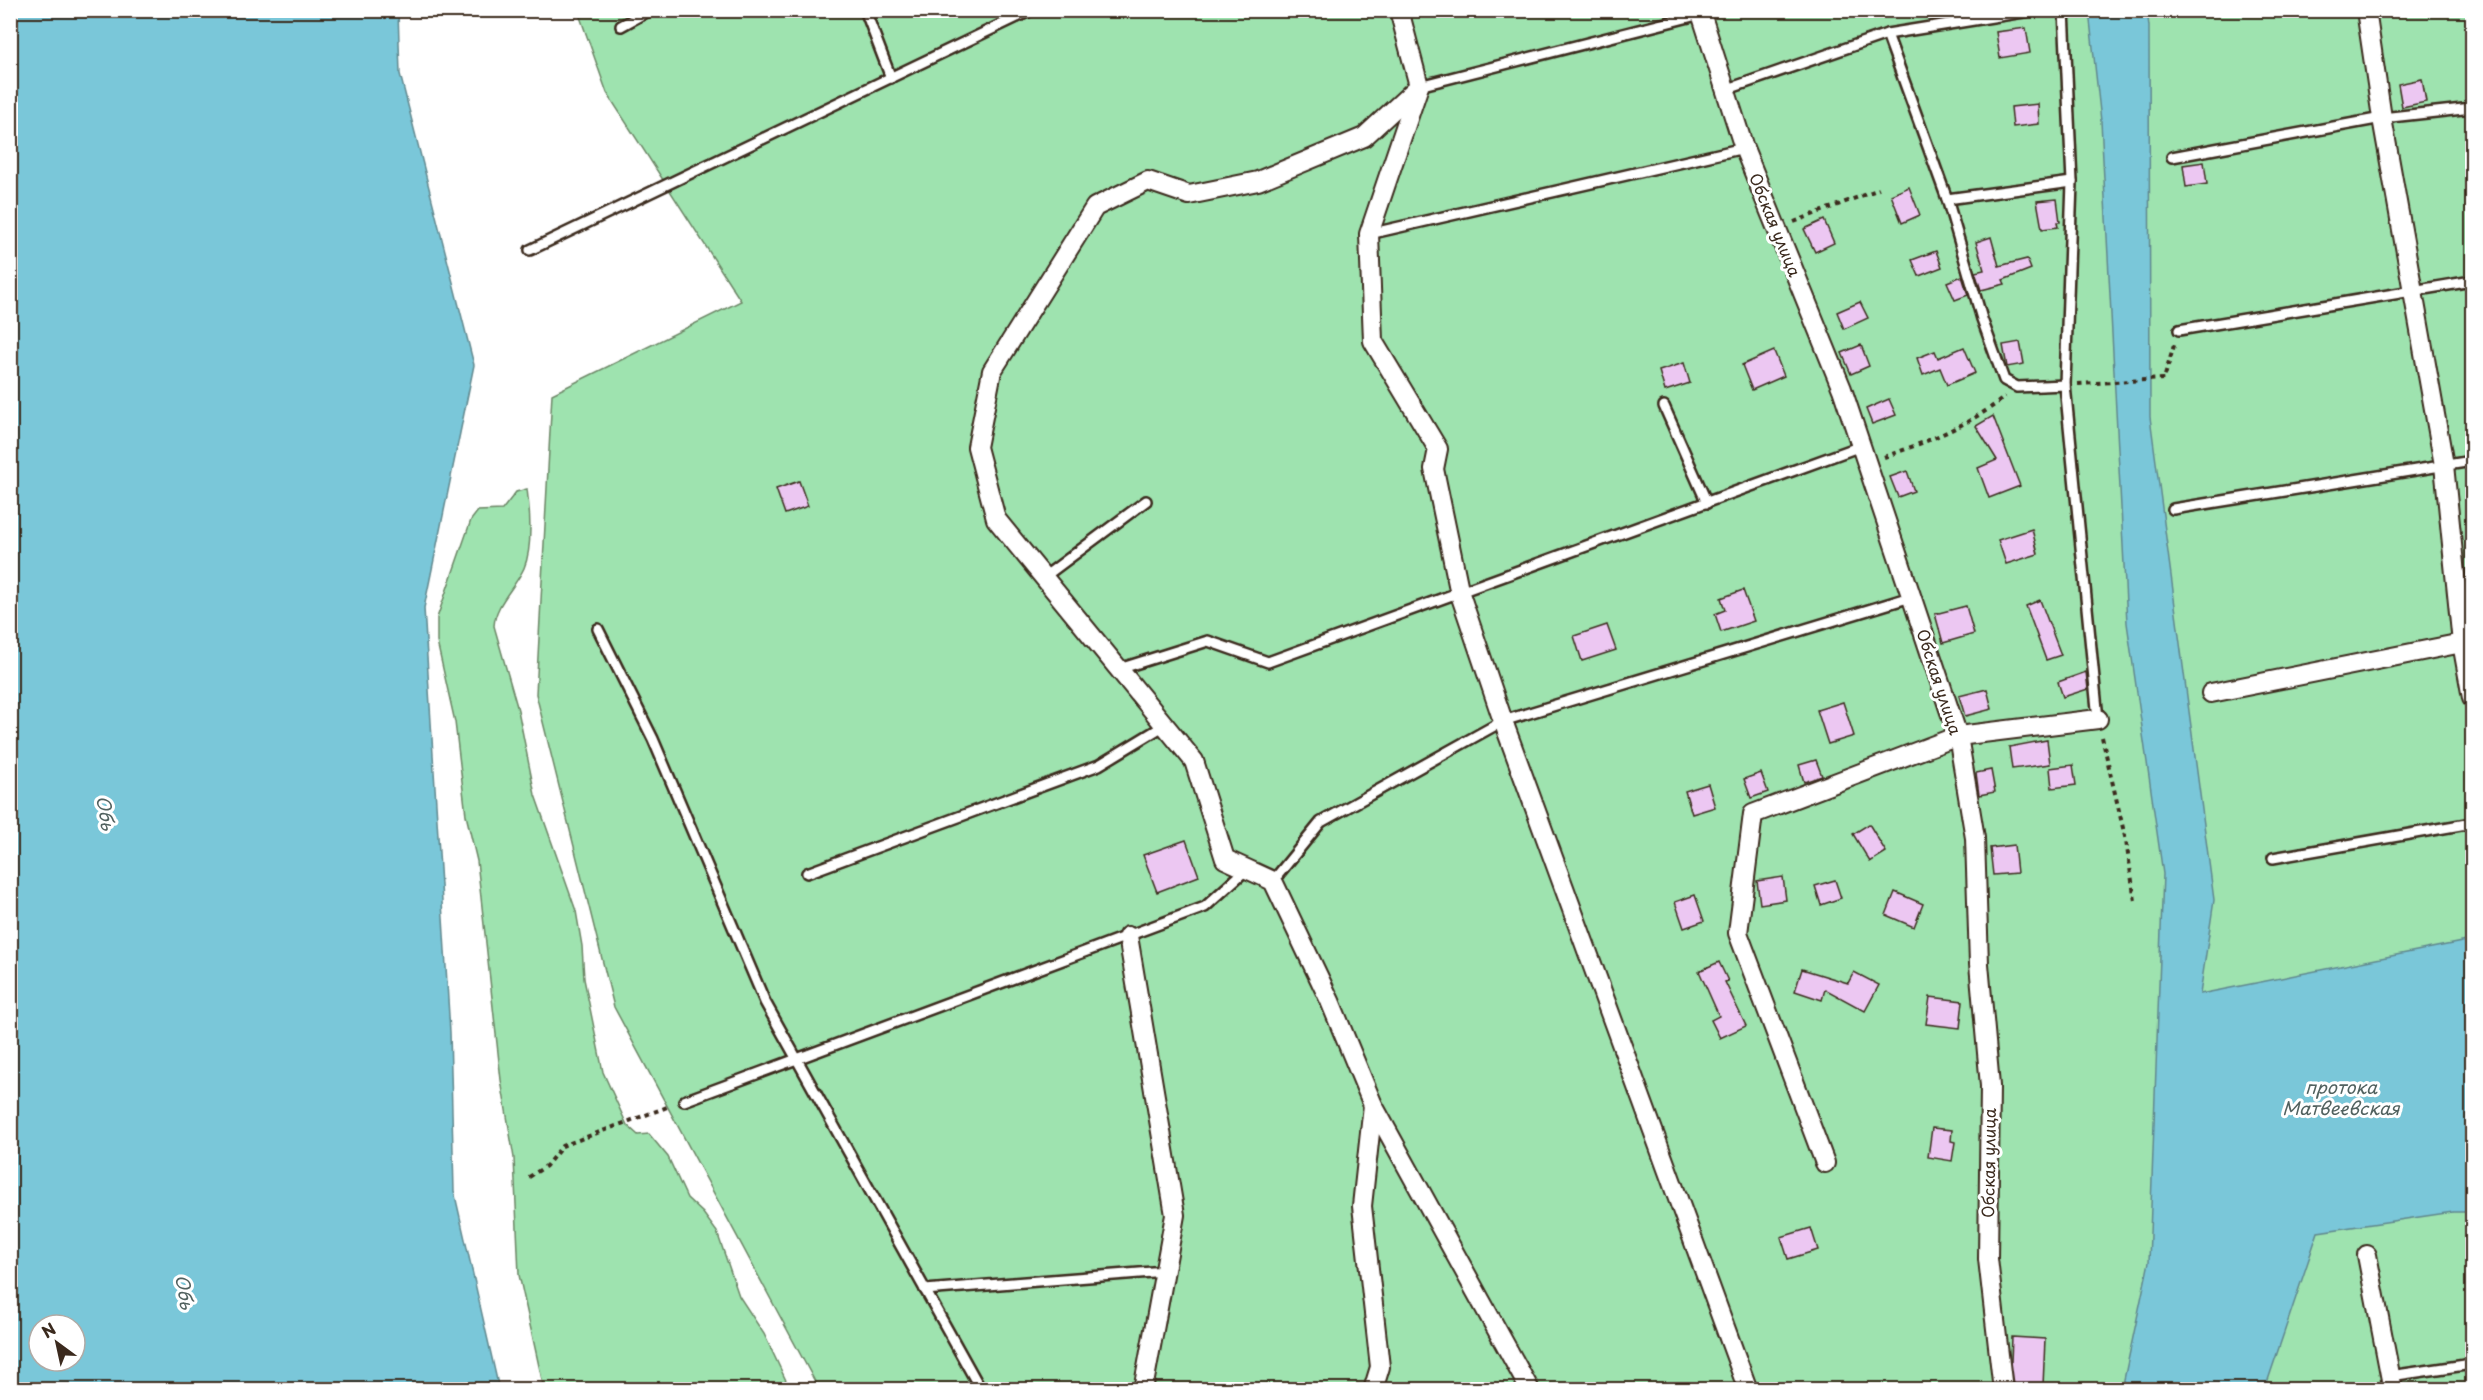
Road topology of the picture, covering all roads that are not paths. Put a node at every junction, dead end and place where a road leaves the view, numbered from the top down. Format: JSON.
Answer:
{"nodes":[{"id":1,"x":650,"y":10,"type":"edge"},
{"id":2,"x":865,"y":10,"type":"edge"},
{"id":3,"x":1032,"y":10,"type":"edge"},
{"id":4,"x":1399,"y":10,"type":"edge"},
{"id":5,"x":2036,"y":10,"type":"edge"},
{"id":6,"x":2064,"y":10,"type":"edge"},
{"id":7,"x":2366,"y":10,"type":"edge"},
{"id":8,"x":1701,"y":12,"type":"edge"},
{"id":9,"x":621,"y":26,"type":"dead end"},
{"id":10,"x":1887,"y":34,"type":"junction"},
{"id":11,"x":891,"y":78,"type":"junction"},
{"id":12,"x":1419,"y":86,"type":"junction"},
{"id":13,"x":1725,"y":90,"type":"junction"},
{"id":14,"x":2472,"y":108,"type":"edge"},
{"id":15,"x":2382,"y":118,"type":"junction"},
{"id":16,"x":1743,"y":148,"type":"junction"},
{"id":17,"x":2172,"y":157,"type":"dead end"},
{"id":18,"x":2072,"y":182,"type":"junction"},
{"id":19,"x":1947,"y":199,"type":"junction"},
{"id":20,"x":1369,"y":234,"type":"junction"},
{"id":21,"x":530,"y":250,"type":"dead end"},
{"id":22,"x":2472,"y":281,"type":"edge"},
{"id":23,"x":2413,"y":290,"type":"junction"},
{"id":24,"x":2179,"y":330,"type":"road end"},
{"id":25,"x":2065,"y":385,"type":"junction"},
{"id":26,"x":1664,"y":406,"type":"dead end"},
{"id":27,"x":1861,"y":446,"type":"junction"},
{"id":28,"x":2472,"y":461,"type":"edge"},
{"id":29,"x":2444,"y":465,"type":"junction"},
{"id":30,"x":1146,"y":501,"type":"dead end"},
{"id":31,"x":1707,"y":503,"type":"junction"},
{"id":32,"x":2173,"y":509,"type":"dead end"},
{"id":33,"x":1044,"y":577,"type":"junction"},
{"id":34,"x":1460,"y":594,"type":"junction"},
{"id":35,"x":1911,"y":597,"type":"junction"},
{"id":36,"x":598,"y":629,"type":"dead end"},
{"id":37,"x":2467,"y":642,"type":"edge"},
{"id":38,"x":1119,"y":669,"type":"junction"},
{"id":39,"x":2211,"y":693,"type":"dead end"},
{"id":40,"x":2472,"y":698,"type":"edge"},
{"id":41,"x":2098,"y":718,"type":"joint"},
{"id":42,"x":1503,"y":721,"type":"junction"},
{"id":43,"x":1165,"y":725,"type":"junction"},
{"id":44,"x":1958,"y":736,"type":"junction"},
{"id":45,"x":2472,"y":823,"type":"edge"},
{"id":46,"x":2273,"y":858,"type":"dead end"},
{"id":47,"x":1247,"y":868,"type":"junction"},
{"id":48,"x":807,"y":873,"type":"dead end"},
{"id":49,"x":1273,"y":881,"type":"junction"},
{"id":50,"x":1128,"y":936,"type":"junction"},
{"id":51,"x":796,"y":1058,"type":"junction"},
{"id":52,"x":684,"y":1101,"type":"road end"},
{"id":53,"x":1373,"y":1105,"type":"junction"},
{"id":54,"x":1826,"y":1163,"type":"dead end"},
{"id":55,"x":2367,"y":1255,"type":"dead end"},
{"id":56,"x":1165,"y":1271,"type":"junction"},
{"id":57,"x":925,"y":1290,"type":"junction"},
{"id":58,"x":2472,"y":1364,"type":"edge"},
{"id":59,"x":2392,"y":1383,"type":"edge"},
{"id":60,"x":981,"y":1389,"type":"edge"},
{"id":61,"x":1143,"y":1389,"type":"edge"},
{"id":62,"x":1373,"y":1389,"type":"edge"},
{"id":63,"x":1530,"y":1389,"type":"edge"},
{"id":64,"x":1748,"y":1389,"type":"edge"},
{"id":65,"x":2003,"y":1389,"type":"edge"}],
"edges":[{"from":1,"to":9,"type":"lane"},
{"from":2,"to":11,"type":"lane"},
{"from":3,"to":11,"type":"lane"},
{"from":4,"to":12,"type":"street"},
{"from":5,"to":10,"type":"lane"},
{"from":6,"to":18,"type":"lane"},
{"from":7,"to":15,"type":"street"},
{"from":8,"to":12,"type":"lane"},
{"from":8,"to":13,"type":"street","name":"Обская улица"},
{"from":10,"to":13,"type":"lane"},
{"from":10,"to":19,"type":"lane"},
{"from":11,"to":21,"type":"lane"},
{"from":12,"to":20,"type":"street"},
{"from":12,"to":33,"type":"street"},
{"from":13,"to":16,"type":"street","name":"Обская улица"},
{"from":14,"to":15,"type":"lane"},
{"from":15,"to":17,"type":"lane"},
{"from":15,"to":23,"type":"street"},
{"from":16,"to":20,"type":"lane"},
{"from":16,"to":27,"type":"street","name":"Обская улица"},
{"from":18,"to":19,"type":"lane"},
{"from":18,"to":25,"type":"lane"},
{"from":19,"to":25,"type":"lane"},
{"from":20,"to":34,"type":"street"},
{"from":22,"to":23,"type":"lane"},
{"from":23,"to":24,"type":"lane"},
{"from":23,"to":29,"type":"street"},
{"from":25,"to":41,"type":"lane"},
{"from":26,"to":31,"type":"lane"},
{"from":27,"to":31,"type":"lane"},
{"from":27,"to":35,"type":"street","name":"Обская улица"},
{"from":28,"to":29,"type":"lane"},
{"from":29,"to":32,"type":"lane"},
{"from":29,"to":37,"type":"street"},
{"from":30,"to":33,"type":"lane"},
{"from":31,"to":34,"type":"lane"},
{"from":33,"to":38,"type":"street"},
{"from":34,"to":38,"type":"lane"},
{"from":34,"to":42,"type":"street"},
{"from":35,"to":42,"type":"lane"},
{"from":35,"to":44,"type":"street","name":"Обская улица"},
{"from":36,"to":51,"type":"lane"},
{"from":37,"to":39,"type":"street"},
{"from":37,"to":40,"type":"street"},
{"from":38,"to":43,"type":"street"},
{"from":41,"to":44,"type":"street"},
{"from":42,"to":49,"type":"lane"},
{"from":42,"to":64,"type":"street"},
{"from":43,"to":47,"type":"street"},
{"from":43,"to":48,"type":"lane"},
{"from":44,"to":54,"type":"street"},
{"from":44,"to":65,"type":"street","name":"Обская улица"},
{"from":45,"to":46,"type":"lane"},
{"from":47,"to":49,"type":"street"},
{"from":47,"to":50,"type":"lane"},
{"from":49,"to":53,"type":"street"},
{"from":50,"to":51,"type":"lane"},
{"from":50,"to":56,"type":"street"},
{"from":51,"to":52,"type":"lane"},
{"from":51,"to":57,"type":"lane"},
{"from":53,"to":62,"type":"street"},
{"from":53,"to":63,"type":"street"},
{"from":55,"to":59,"type":"street"},
{"from":56,"to":57,"type":"lane"},
{"from":56,"to":61,"type":"street"},
{"from":57,"to":60,"type":"lane"},
{"from":58,"to":59,"type":"lane"}]}
